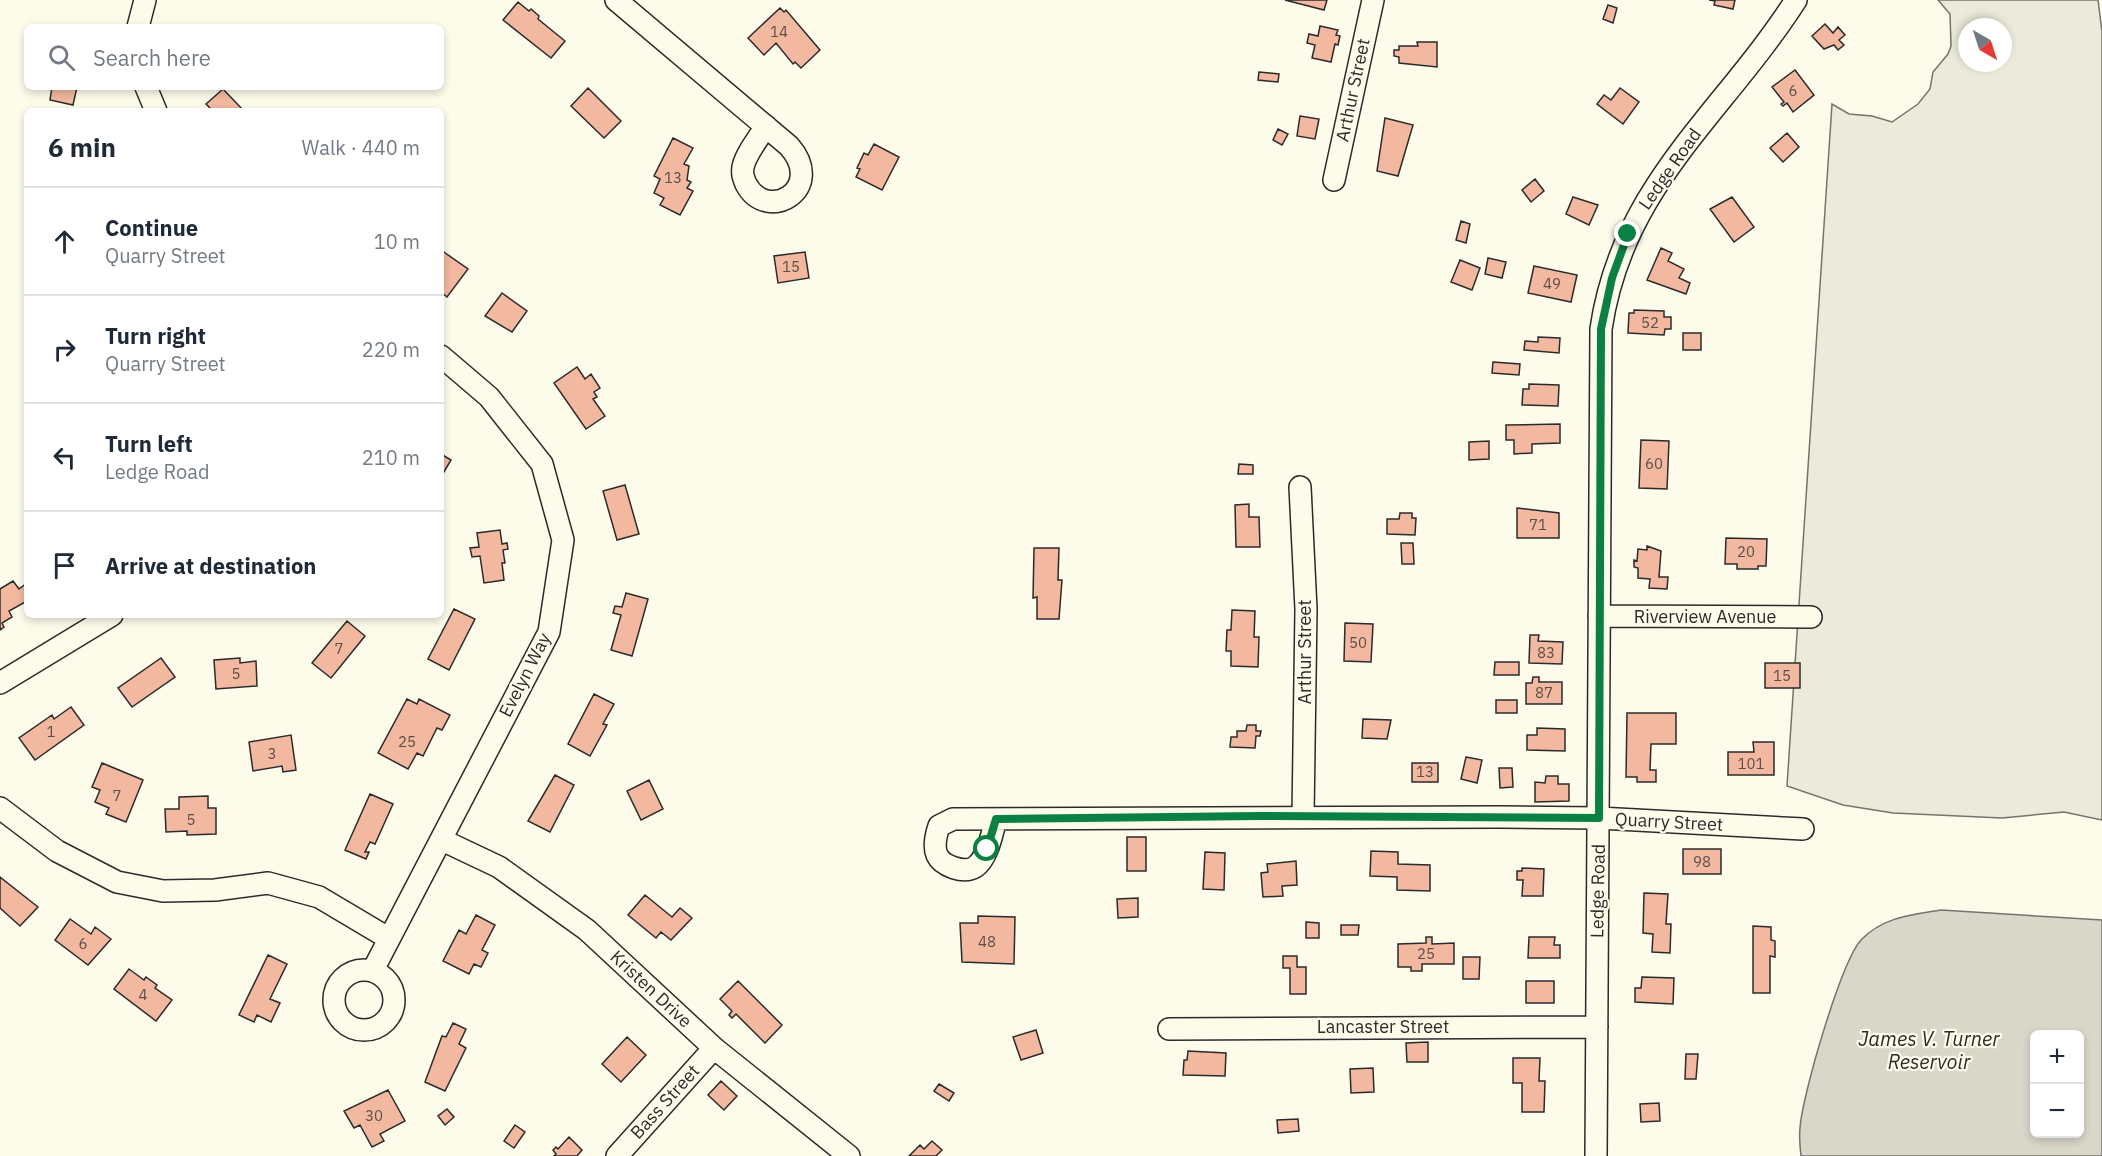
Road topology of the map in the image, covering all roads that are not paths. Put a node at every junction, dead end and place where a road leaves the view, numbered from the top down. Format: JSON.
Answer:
{"nodes":[{"id":1,"x":145,"y":0,"type":"edge"},
{"id":2,"x":616,"y":0,"type":"edge"},
{"id":3,"x":1373,"y":0,"type":"edge"},
{"id":4,"x":1796,"y":0,"type":"edge"},
{"id":5,"x":139,"y":24,"type":"edge"},
{"id":6,"x":147,"y":90,"type":"edge"},
{"id":7,"x":155,"y":108,"type":"edge"},
{"id":8,"x":766,"y":126,"type":"dead end"},
{"id":9,"x":1334,"y":180,"type":"dead end"},
{"id":10,"x":444,"y":359,"type":"edge"},
{"id":11,"x":1300,"y":487,"type":"dead end"},
{"id":12,"x":1599,"y":616,"type":"junction"},
{"id":13,"x":1811,"y":617,"type":"dead end"},
{"id":14,"x":107,"y":618,"type":"edge"},
{"id":15,"x":0,"y":683,"type":"edge"},
{"id":16,"x":0,"y":808,"type":"edge"},
{"id":17,"x":1303,"y":816,"type":"junction"},
{"id":18,"x":1599,"y":818,"type":"junction"},
{"id":19,"x":996,"y":819,"type":"dead end"},
{"id":20,"x":1803,"y":829,"type":"dead end"},
{"id":21,"x":442,"y":840,"type":"junction"},
{"id":22,"x":388,"y":938,"type":"junction"},
{"id":23,"x":373,"y":970,"type":"dead end"},
{"id":24,"x":1597,"y":1027,"type":"junction"},
{"id":25,"x":1169,"y":1029,"type":"dead end"},
{"id":26,"x":714,"y":1048,"type":"junction"},
{"id":27,"x":616,"y":1156,"type":"edge"},
{"id":28,"x":849,"y":1156,"type":"edge"},
{"id":29,"x":1596,"y":1156,"type":"edge"}],
"edges":[{"from":1,"to":5,"type":"street"},
{"from":2,"to":8,"type":"street"},
{"from":3,"to":9,"type":"street","name":"Arthur Street"},
{"from":4,"to":12,"type":"street","name":"Ledge Road"},
{"from":6,"to":7,"type":"street"},
{"from":10,"to":21,"type":"street","name":"Evelyn Way"},
{"from":11,"to":17,"type":"street","name":"Arthur Street"},
{"from":12,"to":13,"type":"street","name":"Riverview Avenue"},
{"from":12,"to":18,"type":"street","name":"Ledge Road"},
{"from":14,"to":15,"type":"street"},
{"from":16,"to":22,"type":"street"},
{"from":17,"to":18,"type":"street","name":"Quarry Street"},
{"from":17,"to":19,"type":"street","name":"Quarry Street"},
{"from":18,"to":20,"type":"street","name":"Quarry Street"},
{"from":18,"to":24,"type":"street","name":"Ledge Road"},
{"from":21,"to":22,"type":"street","name":"Evelyn Way"},
{"from":21,"to":26,"type":"street","name":"Kristen Drive"},
{"from":22,"to":23,"type":"street","name":"Evelyn Way"},
{"from":24,"to":25,"type":"street","name":"Lancaster Street"},
{"from":24,"to":29,"type":"street","name":"Ledge Road"},
{"from":26,"to":27,"type":"street","name":"Bass Street"},
{"from":26,"to":28,"type":"street","name":"Kristen Drive"}]}
